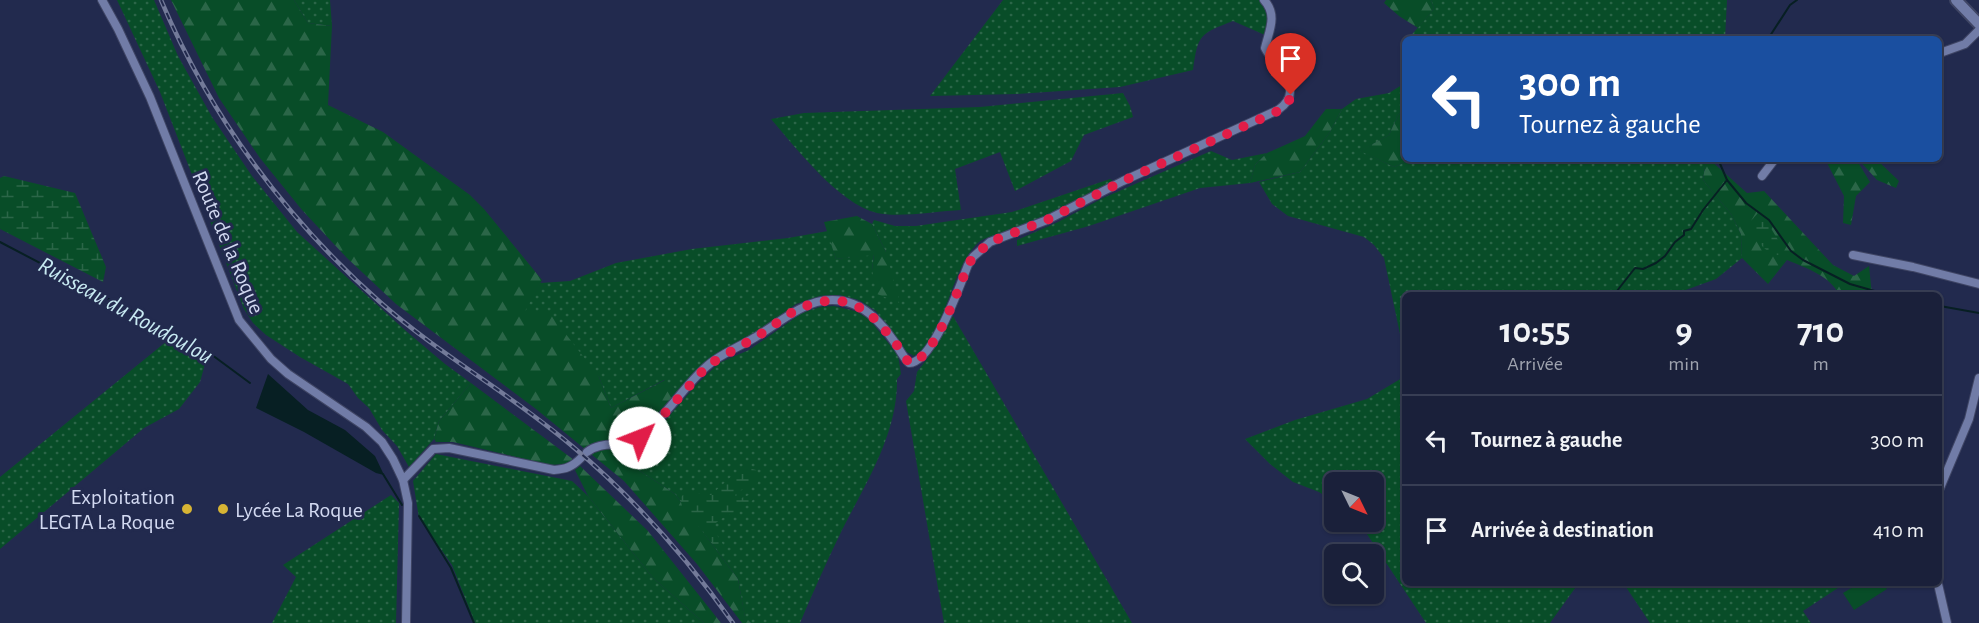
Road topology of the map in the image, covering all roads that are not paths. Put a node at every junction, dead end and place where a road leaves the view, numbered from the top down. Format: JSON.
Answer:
{"nodes":[{"id":1,"x":102,"y":0,"type":"edge"},
{"id":2,"x":1264,"y":0,"type":"edge"},
{"id":3,"x":1956,"y":0,"type":"edge"},
{"id":4,"x":1979,"y":24,"type":"edge"},
{"id":5,"x":1979,"y":30,"type":"edge"},
{"id":6,"x":1942,"y":52,"type":"edge"},
{"id":7,"x":1773,"y":162,"type":"edge"},
{"id":8,"x":1762,"y":176,"type":"dead end"},
{"id":9,"x":1853,"y":255,"type":"dead end"},
{"id":10,"x":1979,"y":284,"type":"edge"},
{"id":11,"x":1979,"y":378,"type":"edge"},
{"id":12,"x":403,"y":480,"type":"junction"},
{"id":13,"x":1942,"y":483,"type":"edge"},
{"id":14,"x":1938,"y":586,"type":"edge"},
{"id":15,"x":406,"y":623,"type":"edge"},
{"id":16,"x":1947,"y":623,"type":"edge"}],
"edges":[{"from":1,"to":12,"type":"street","name":"Route de la Roque"},
{"from":2,"to":12,"type":"street"},
{"from":3,"to":4,"type":"main road"},
{"from":5,"to":6,"type":"street"},
{"from":7,"to":8,"type":"street"},
{"from":9,"to":10,"type":"street"},
{"from":11,"to":13,"type":"street"},
{"from":12,"to":15,"type":"street","name":"Route de la Roque"},
{"from":14,"to":16,"type":"street"}]}
